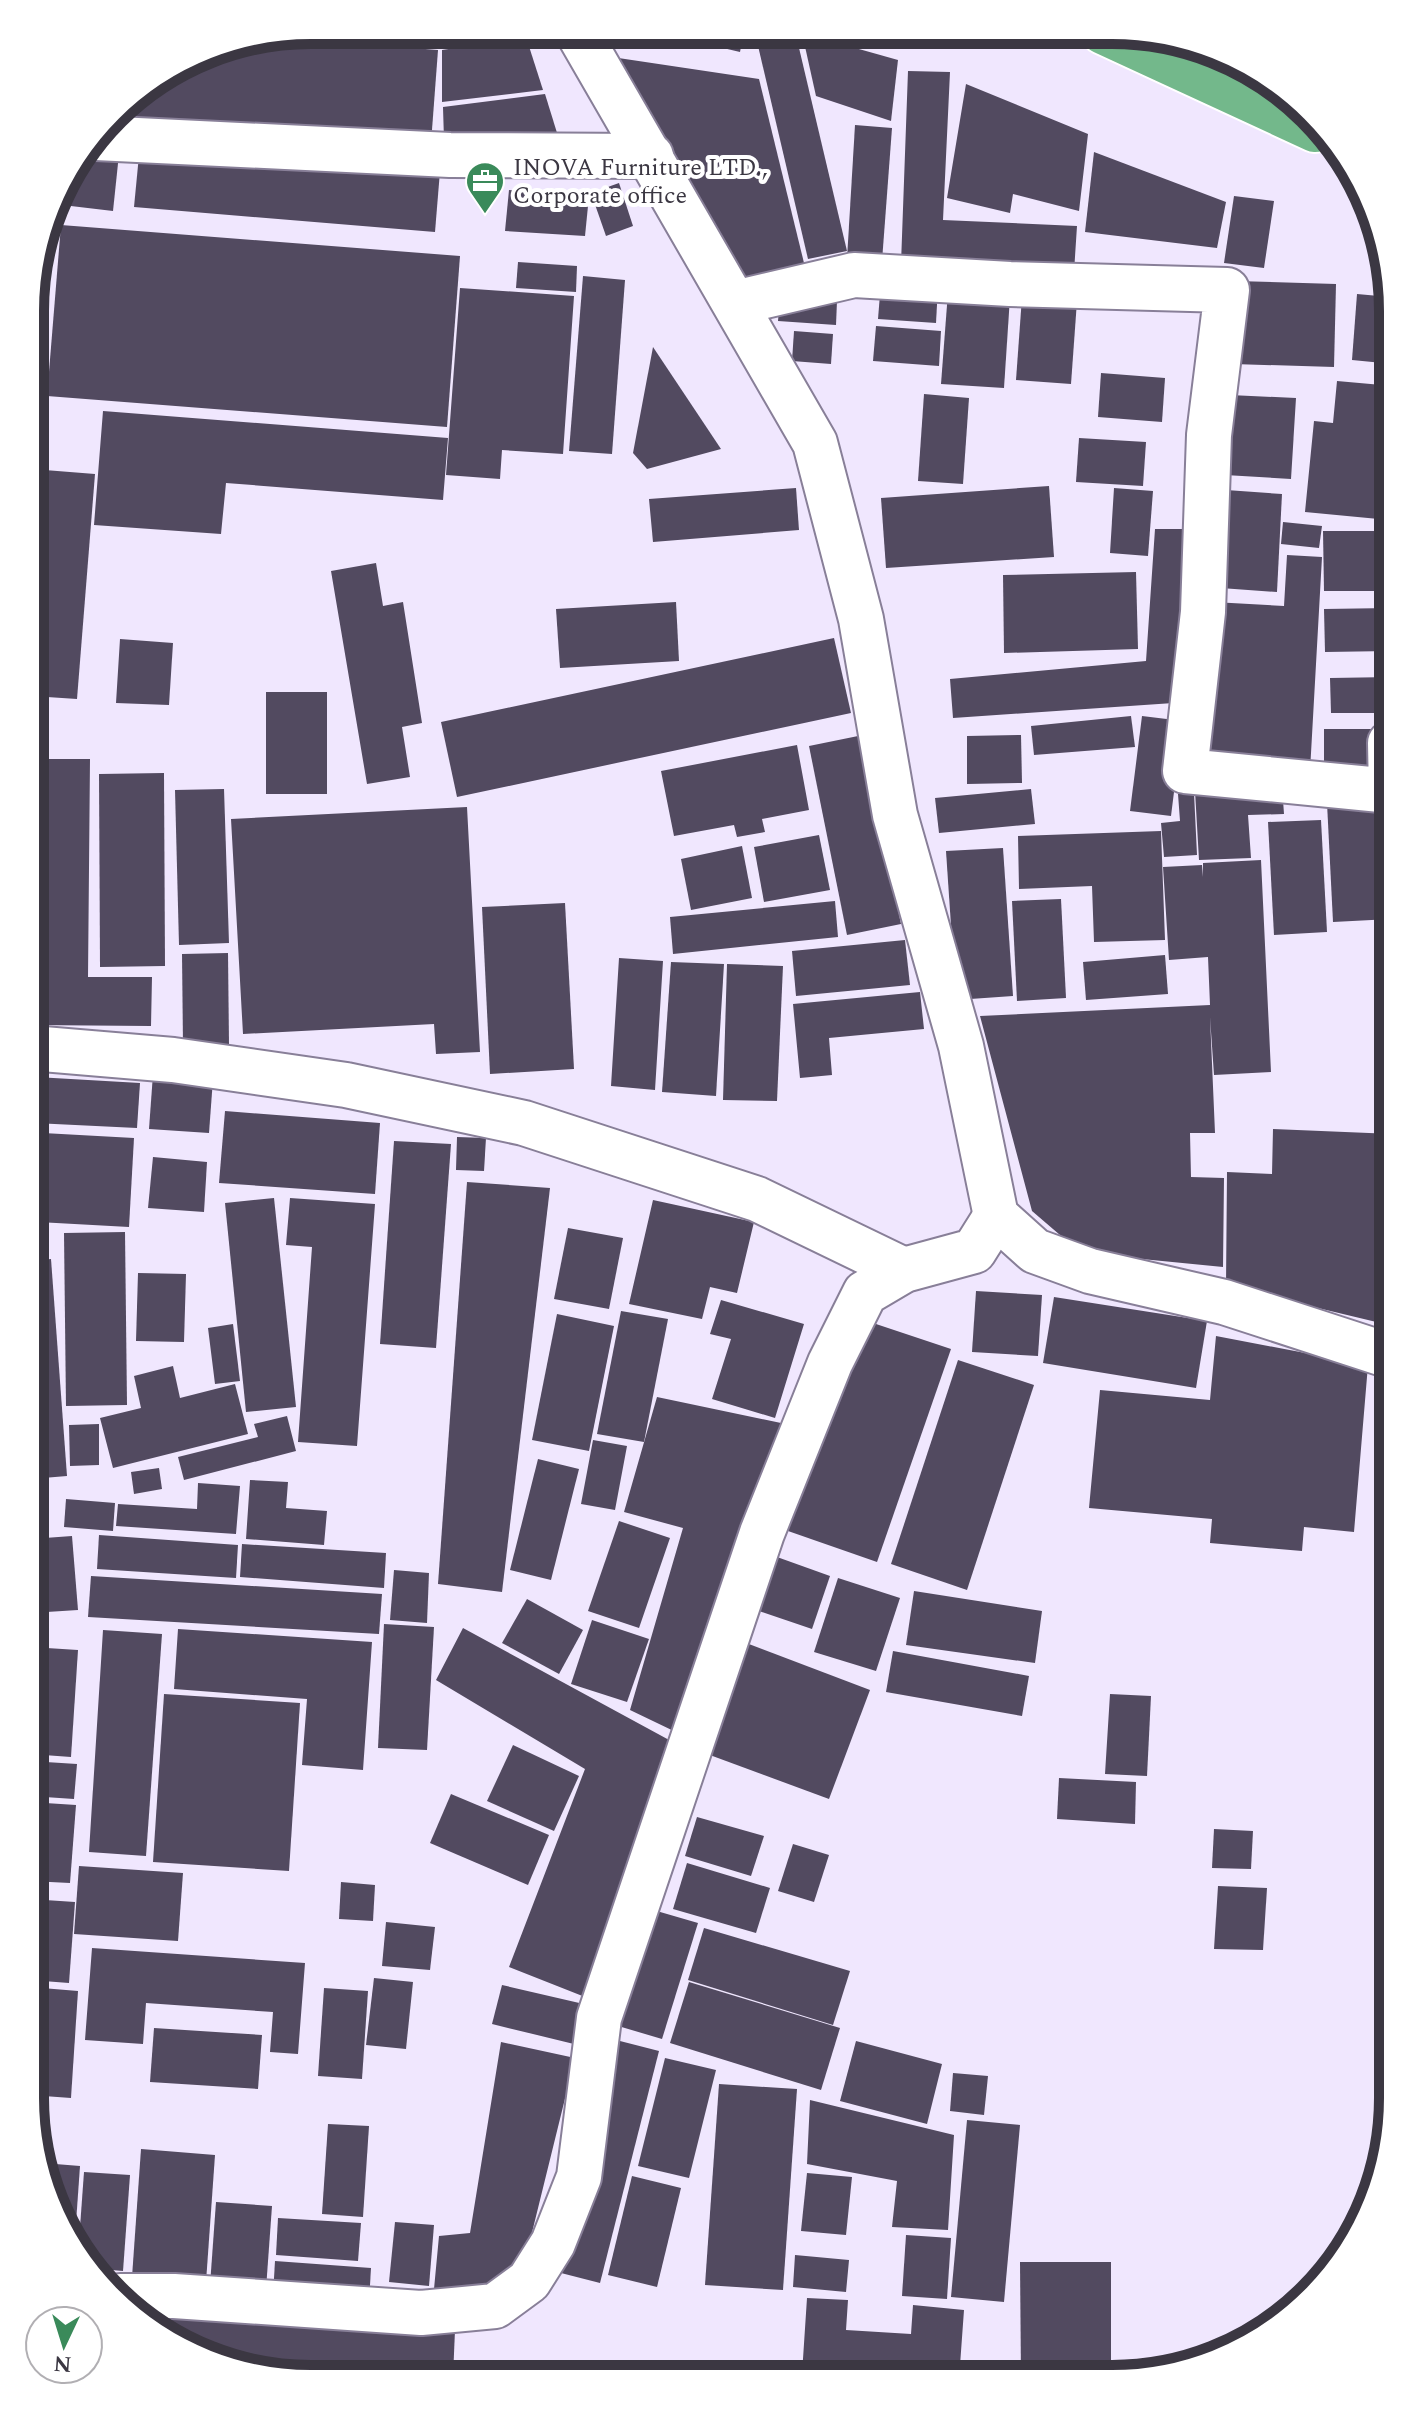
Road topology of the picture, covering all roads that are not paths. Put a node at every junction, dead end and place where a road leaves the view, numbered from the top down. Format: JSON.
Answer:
{"nodes":[{"id":1,"x":585,"y":45,"type":"edge"},
{"id":2,"x":1131,"y":45,"type":"edge"},
{"id":3,"x":1303,"y":125,"type":"edge"},
{"id":4,"x":107,"y":139,"type":"edge"},
{"id":5,"x":651,"y":156,"type":"junction"},
{"id":6,"x":735,"y":303,"type":"junction"},
{"id":7,"x":1379,"y":790,"type":"edge"},
{"id":8,"x":44,"y":1049,"type":"edge"},
{"id":9,"x":996,"y":1216,"type":"junction"},
{"id":10,"x":904,"y":1270,"type":"junction"},
{"id":11,"x":1378,"y":1352,"type":"edge"},
{"id":12,"x":132,"y":2296,"type":"edge"}],
"edges":[{"from":1,"to":5,"type":"street"},
{"from":2,"to":3,"type":"highway"},
{"from":4,"to":5,"type":"street"},
{"from":5,"to":6,"type":"street"},
{"from":6,"to":7,"type":"street"},
{"from":6,"to":9,"type":"street"},
{"from":8,"to":10,"type":"street"},
{"from":9,"to":10,"type":"street"},
{"from":9,"to":11,"type":"street"},
{"from":10,"to":12,"type":"street"}]}
